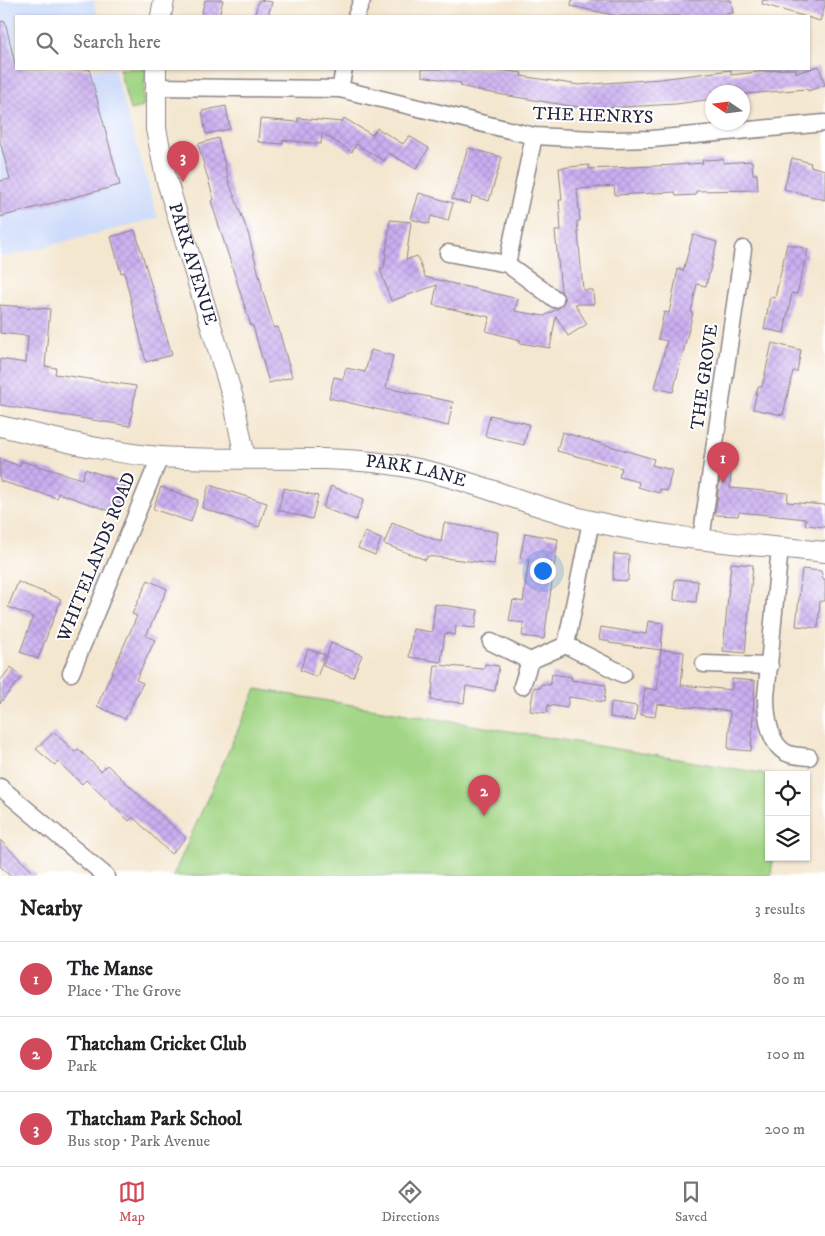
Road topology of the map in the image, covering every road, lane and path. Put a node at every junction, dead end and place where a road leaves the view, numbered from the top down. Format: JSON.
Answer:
{"nodes":[{"id":1,"x":164,"y":0,"type":"edge"},
{"id":2,"x":362,"y":0,"type":"edge"},
{"id":3,"x":161,"y":15,"type":"edge"},
{"id":4,"x":356,"y":15,"type":"edge"},
{"id":5,"x":344,"y":70,"type":"edge"},
{"id":6,"x":156,"y":78,"type":"edge"},
{"id":7,"x":340,"y":89,"type":"junction"},
{"id":8,"x":825,"y":122,"type":"edge"},
{"id":9,"x":534,"y":136,"type":"junction"},
{"id":10,"x":744,"y":249,"type":"dead end"},
{"id":11,"x":448,"y":253,"type":"dead end"},
{"id":12,"x":507,"y":264,"type":"junction"},
{"id":13,"x":555,"y":299,"type":"dead end"},
{"id":14,"x":0,"y":426,"type":"edge"},
{"id":15,"x":160,"y":456,"type":"junction"},
{"id":16,"x":245,"y":458,"type":"junction"},
{"id":17,"x":591,"y":521,"type":"junction"},
{"id":18,"x":701,"y":540,"type":"junction"},
{"id":19,"x":780,"y":547,"type":"junction"},
{"id":20,"x":825,"y":552,"type":"edge"},
{"id":21,"x":491,"y":642,"type":"dead end"},
{"id":22,"x":566,"y":645,"type":"junction"},
{"id":23,"x":530,"y":662,"type":"junction"},
{"id":24,"x":704,"y":664,"type":"dead end"},
{"id":25,"x":770,"y":666,"type":"junction"},
{"id":26,"x":70,"y":673,"type":"dead end"},
{"id":27,"x":623,"y":674,"type":"dead end"},
{"id":28,"x":522,"y":686,"type":"dead end"},
{"id":29,"x":809,"y":757,"type":"dead end"},
{"id":30,"x":0,"y":787,"type":"edge"},
{"id":31,"x":96,"y":873,"type":"edge"}],
"edges":[{"from":1,"to":3,"type":"street"},
{"from":2,"to":4,"type":"street"},
{"from":5,"to":7,"type":"street"},
{"from":6,"to":7,"type":"street","name":"THE HENRYS"},
{"from":6,"to":16,"type":"street","name":"PARK AVENUE"},
{"from":7,"to":9,"type":"street","name":"THE HENRYS"},
{"from":8,"to":9,"type":"street","name":"THE HENRYS"},
{"from":9,"to":12,"type":"street"},
{"from":10,"to":18,"type":"street","name":"THE GROVE"},
{"from":11,"to":12,"type":"street"},
{"from":12,"to":13,"type":"street"},
{"from":14,"to":15,"type":"street","name":"PARK LANE"},
{"from":15,"to":16,"type":"street","name":"PARK LANE"},
{"from":15,"to":26,"type":"street","name":"WHITELANDS ROAD"},
{"from":16,"to":17,"type":"street","name":"PARK LANE"},
{"from":17,"to":18,"type":"street","name":"PARK LANE"},
{"from":17,"to":22,"type":"street"},
{"from":18,"to":19,"type":"street","name":"PARK LANE"},
{"from":19,"to":20,"type":"street","name":"PARK LANE"},
{"from":19,"to":25,"type":"street"},
{"from":21,"to":23,"type":"street"},
{"from":22,"to":23,"type":"street"},
{"from":22,"to":27,"type":"street"},
{"from":23,"to":28,"type":"street"},
{"from":24,"to":25,"type":"street"},
{"from":25,"to":29,"type":"street"},
{"from":30,"to":31,"type":"street"}]}
